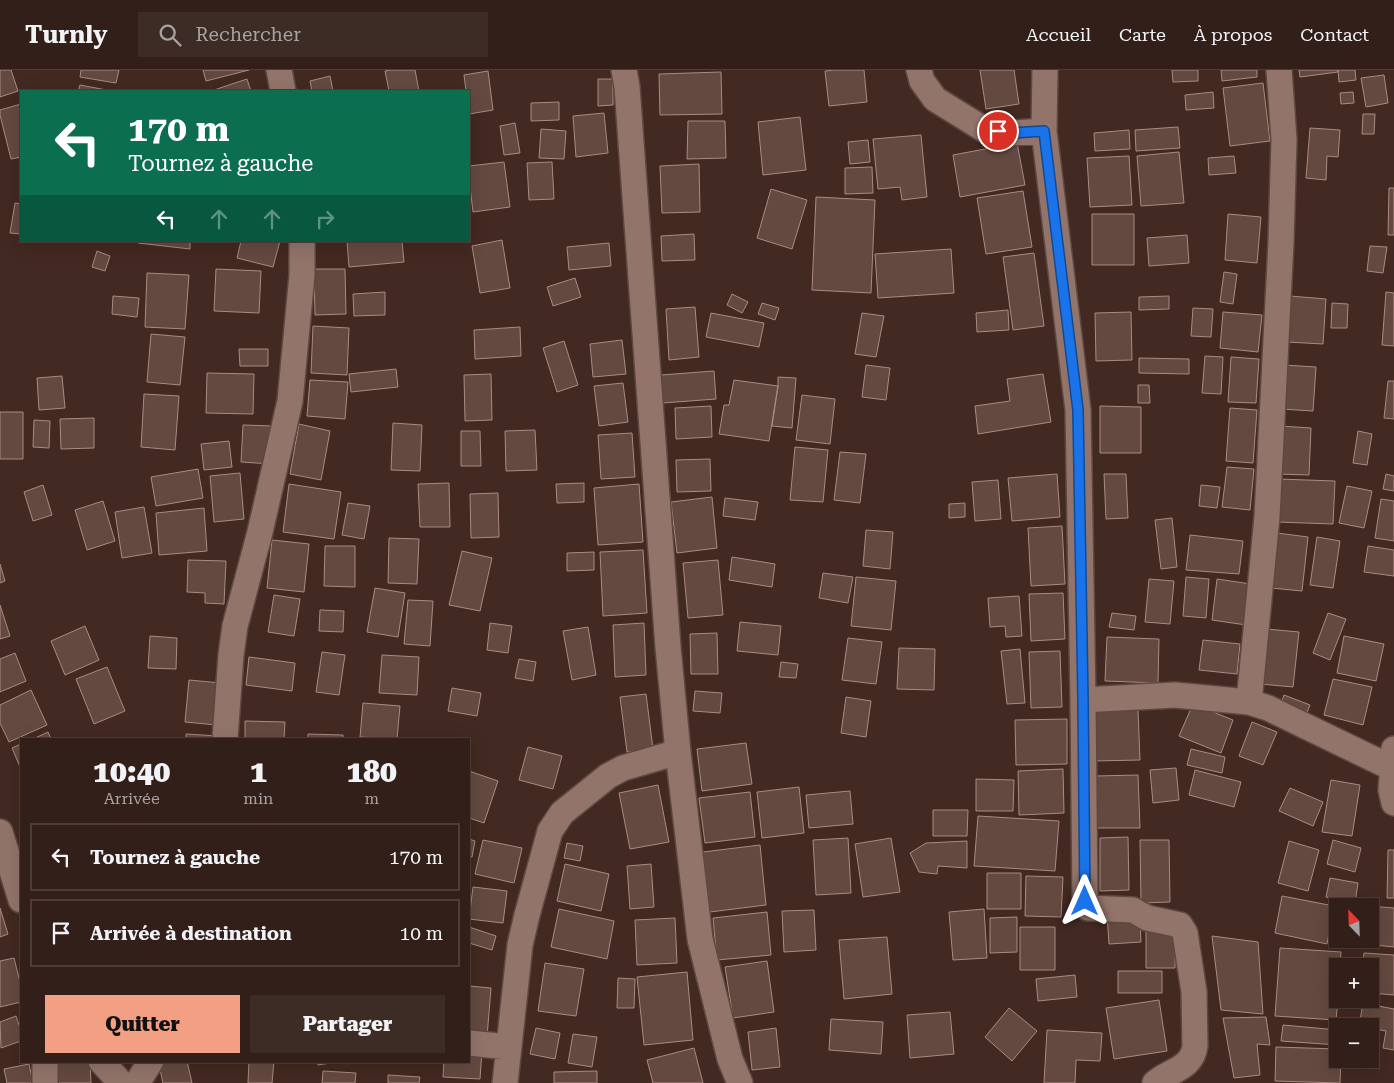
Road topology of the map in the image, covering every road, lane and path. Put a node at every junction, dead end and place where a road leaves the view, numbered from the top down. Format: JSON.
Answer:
{"nodes":[{"id":1,"x":279,"y":70,"type":"edge"},
{"id":2,"x":624,"y":70,"type":"edge"},
{"id":3,"x":918,"y":70,"type":"edge"},
{"id":4,"x":1045,"y":70,"type":"edge"},
{"id":5,"x":1278,"y":70,"type":"edge"},
{"id":6,"x":284,"y":90,"type":"edge"},
{"id":7,"x":1044,"y":131,"type":"junction"},
{"id":8,"x":302,"y":242,"type":"edge"},
{"id":9,"x":1083,"y":700,"type":"junction"},
{"id":10,"x":1249,"y":702,"type":"junction"},
{"id":11,"x":225,"y":738,"type":"edge"},
{"id":12,"x":678,"y":752,"type":"junction"},
{"id":13,"x":1393,"y":759,"type":"edge"},
{"id":14,"x":1394,"y":803,"type":"edge"},
{"id":15,"x":0,"y":832,"type":"edge"},
{"id":16,"x":20,"y":897,"type":"edge"},
{"id":17,"x":470,"y":1043,"type":"edge"},
{"id":18,"x":509,"y":1046,"type":"junction"},
{"id":19,"x":45,"y":1063,"type":"edge"},
{"id":20,"x":103,"y":1063,"type":"edge"},
{"id":21,"x":150,"y":1063,"type":"edge"},
{"id":22,"x":45,"y":1083,"type":"edge"},
{"id":23,"x":121,"y":1083,"type":"edge"},
{"id":24,"x":137,"y":1083,"type":"edge"},
{"id":25,"x":504,"y":1083,"type":"edge"},
{"id":26,"x":740,"y":1083,"type":"edge"},
{"id":27,"x":1154,"y":1083,"type":"edge"}],
"edges":[{"from":1,"to":6,"type":"street"},
{"from":2,"to":12,"type":"street"},
{"from":3,"to":7,"type":"street"},
{"from":4,"to":7,"type":"street"},
{"from":5,"to":10,"type":"street"},
{"from":7,"to":9,"type":"street"},
{"from":8,"to":11,"type":"street"},
{"from":9,"to":10,"type":"street"},
{"from":9,"to":27,"type":"street"},
{"from":10,"to":13,"type":"street"},
{"from":12,"to":18,"type":"street"},
{"from":12,"to":26,"type":"street"},
{"from":13,"to":14,"type":"street"},
{"from":15,"to":16,"type":"street"},
{"from":17,"to":18,"type":"street"},
{"from":18,"to":25,"type":"street"},
{"from":19,"to":22,"type":"street"},
{"from":20,"to":23,"type":"street"},
{"from":21,"to":24,"type":"street"}]}
